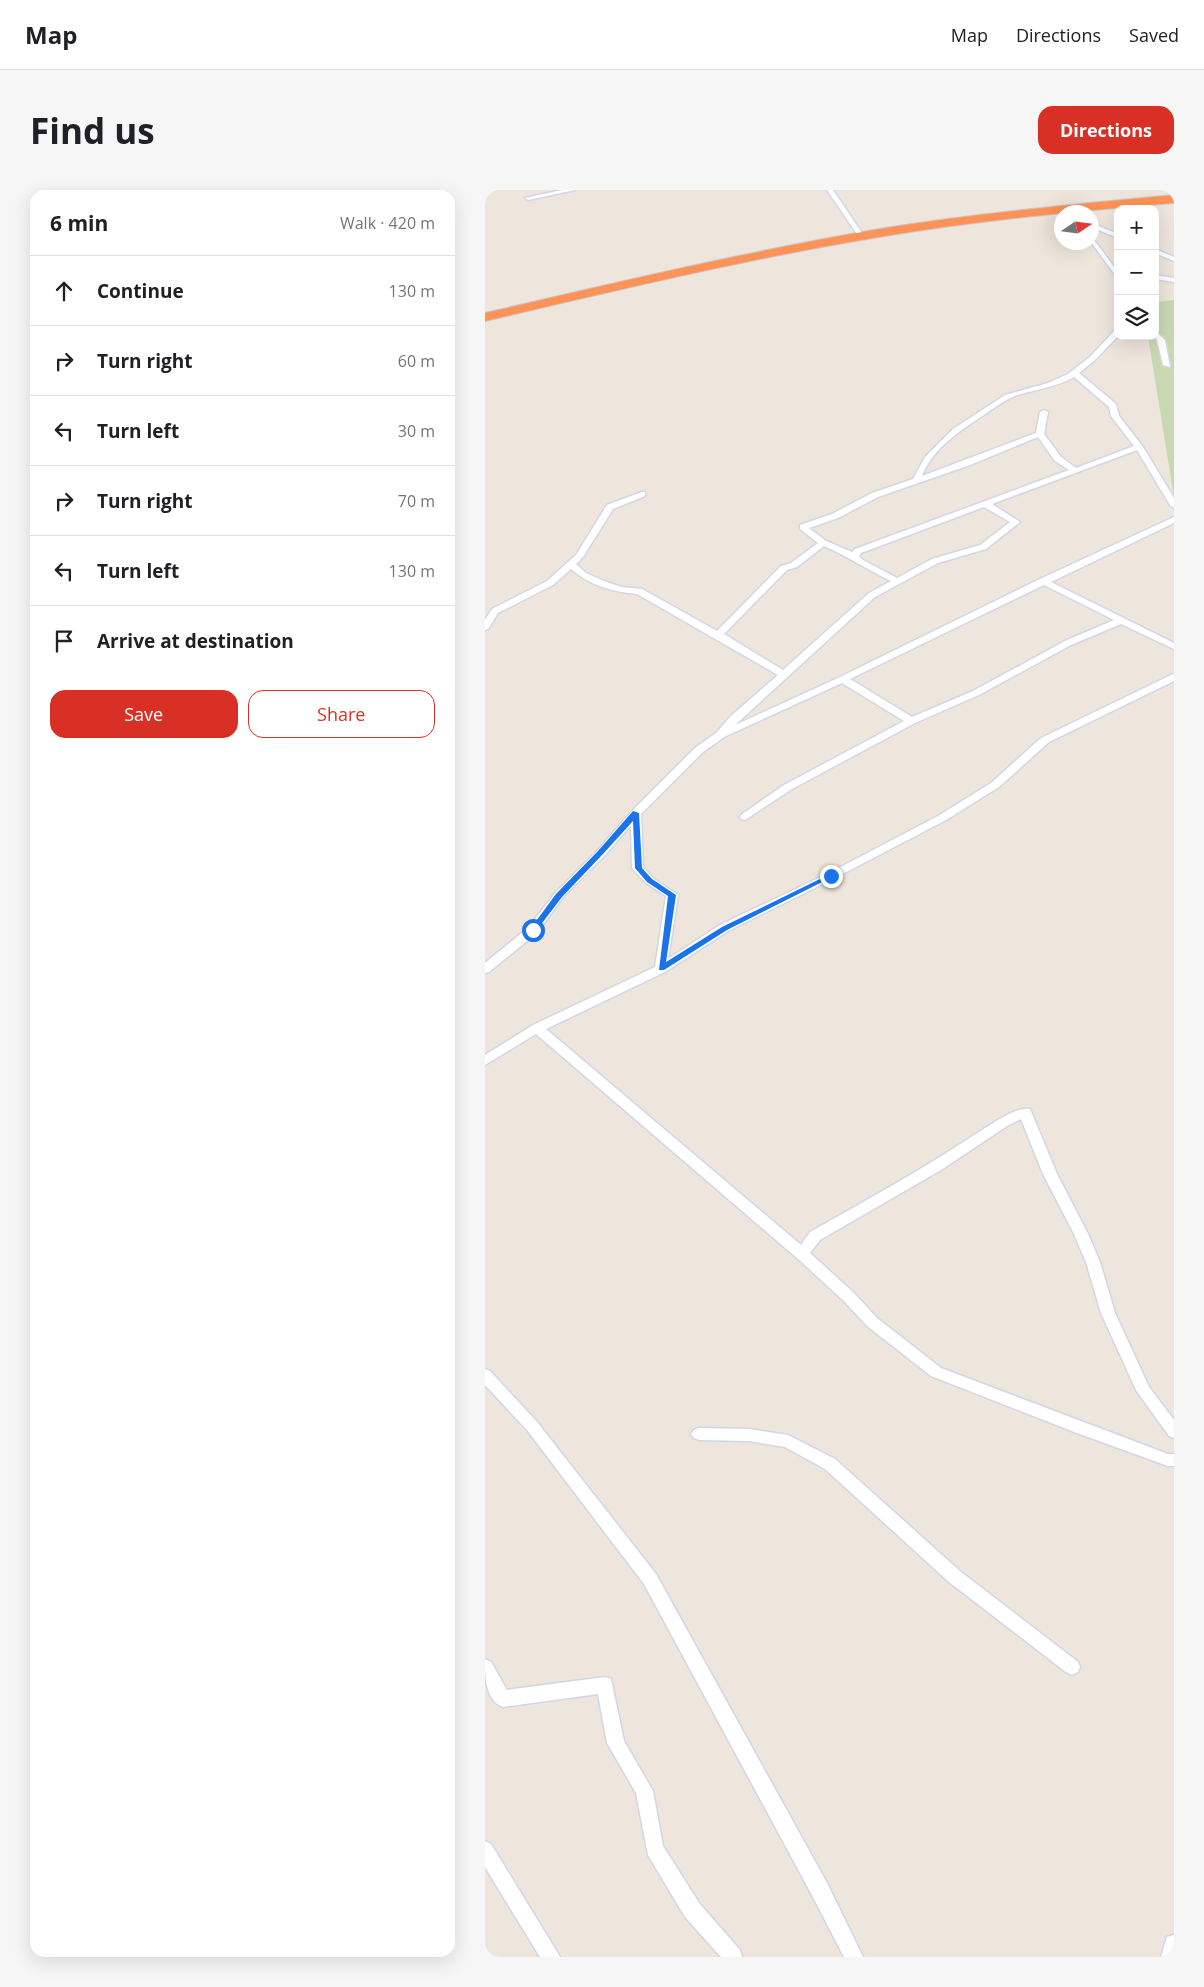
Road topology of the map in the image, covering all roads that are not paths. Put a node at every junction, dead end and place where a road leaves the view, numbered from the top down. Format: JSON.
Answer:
{"nodes":[{"id":1,"x":573,"y":190,"type":"edge"},
{"id":2,"x":830,"y":190,"type":"edge"},
{"id":3,"x":528,"y":198,"type":"dead end"},
{"id":4,"x":1174,"y":199,"type":"edge"},
{"id":5,"x":1099,"y":208,"type":"edge"},
{"id":6,"x":1054,"y":213,"type":"edge"},
{"id":7,"x":1099,"y":228,"type":"edge"},
{"id":8,"x":1114,"y":234,"type":"edge"},
{"id":9,"x":861,"y":236,"type":"junction"},
{"id":10,"x":1099,"y":249,"type":"edge"},
{"id":11,"x":1159,"y":253,"type":"edge"},
{"id":12,"x":1174,"y":259,"type":"edge"},
{"id":13,"x":1114,"y":270,"type":"edge"},
{"id":14,"x":1159,"y":278,"type":"edge"},
{"id":15,"x":1174,"y":280,"type":"edge"},
{"id":16,"x":485,"y":317,"type":"edge"},
{"id":17,"x":1114,"y":337,"type":"edge"},
{"id":18,"x":1159,"y":338,"type":"edge"},
{"id":19,"x":1167,"y":365,"type":"dead end"},
{"id":20,"x":1074,"y":373,"type":"junction"},
{"id":21,"x":1044,"y":412,"type":"dead end"},
{"id":22,"x":1040,"y":434,"type":"junction"},
{"id":23,"x":1139,"y":447,"type":"junction"},
{"id":24,"x":1074,"y":470,"type":"junction"},
{"id":25,"x":916,"y":481,"type":"junction"},
{"id":26,"x":642,"y":494,"type":"dead end"},
{"id":27,"x":985,"y":504,"type":"junction"},
{"id":28,"x":1174,"y":505,"type":"edge"},
{"id":29,"x":1174,"y":520,"type":"edge"},
{"id":30,"x":823,"y":543,"type":"junction"},
{"id":31,"x":854,"y":556,"type":"junction"},
{"id":32,"x":571,"y":564,"type":"junction"},
{"id":33,"x":897,"y":581,"type":"junction"},
{"id":34,"x":1043,"y":581,"type":"junction"},
{"id":35,"x":1122,"y":620,"type":"junction"},
{"id":36,"x":485,"y":627,"type":"edge"},
{"id":37,"x":718,"y":635,"type":"junction"},
{"id":38,"x":1173,"y":646,"type":"edge"},
{"id":39,"x":784,"y":674,"type":"junction"},
{"id":40,"x":1174,"y":677,"type":"edge"},
{"id":41,"x":843,"y":679,"type":"junction"},
{"id":42,"x":911,"y":720,"type":"junction"},
{"id":43,"x":720,"y":736,"type":"junction"},
{"id":44,"x":636,"y":813,"type":"junction"},
{"id":45,"x":745,"y":817,"type":"dead end"},
{"id":46,"x":485,"y":969,"type":"edge"},
{"id":47,"x":661,"y":969,"type":"junction"},
{"id":48,"x":537,"y":1028,"type":"junction"},
{"id":49,"x":485,"y":1061,"type":"edge"},
{"id":50,"x":803,"y":1254,"type":"junction"},
{"id":51,"x":485,"y":1374,"type":"edge"},
{"id":52,"x":1174,"y":1432,"type":"edge"},
{"id":53,"x":699,"y":1434,"type":"dead end"},
{"id":54,"x":1174,"y":1460,"type":"edge"},
{"id":55,"x":485,"y":1667,"type":"edge"},
{"id":56,"x":1072,"y":1667,"type":"dead end"},
{"id":57,"x":485,"y":1850,"type":"edge"},
{"id":58,"x":1174,"y":1944,"type":"edge"},
{"id":59,"x":551,"y":1957,"type":"edge"},
{"id":60,"x":733,"y":1957,"type":"edge"},
{"id":61,"x":854,"y":1957,"type":"edge"},
{"id":62,"x":1170,"y":1957,"type":"edge"}],
"edges":[{"from":1,"to":3,"type":"street"},
{"from":2,"to":9,"type":"street"},
{"from":4,"to":5,"type":"highway"},
{"from":6,"to":9,"type":"highway"},
{"from":7,"to":8,"type":"street"},
{"from":9,"to":16,"type":"highway"},
{"from":10,"to":13,"type":"street"},
{"from":11,"to":12,"type":"street"},
{"from":14,"to":15,"type":"street"},
{"from":17,"to":20,"type":"street"},
{"from":18,"to":19,"type":"street"},
{"from":20,"to":23,"type":"street"},
{"from":20,"to":25,"type":"street"},
{"from":21,"to":22,"type":"street"},
{"from":22,"to":24,"type":"street"},
{"from":22,"to":25,"type":"street"},
{"from":23,"to":24,"type":"street"},
{"from":23,"to":28,"type":"street"},
{"from":24,"to":27,"type":"street"},
{"from":25,"to":30,"type":"street"},
{"from":26,"to":32,"type":"street"},
{"from":27,"to":31,"type":"street"},
{"from":27,"to":33,"type":"street"},
{"from":29,"to":34,"type":"street"},
{"from":30,"to":31,"type":"street"},
{"from":30,"to":37,"type":"street"},
{"from":31,"to":33,"type":"street"},
{"from":32,"to":36,"type":"street"},
{"from":32,"to":37,"type":"street"},
{"from":33,"to":39,"type":"street"},
{"from":34,"to":35,"type":"street"},
{"from":34,"to":41,"type":"street"},
{"from":35,"to":38,"type":"street"},
{"from":35,"to":42,"type":"street"},
{"from":37,"to":39,"type":"street"},
{"from":39,"to":43,"type":"street"},
{"from":40,"to":47,"type":"street"},
{"from":41,"to":42,"type":"street"},
{"from":41,"to":43,"type":"street"},
{"from":42,"to":45,"type":"street"},
{"from":43,"to":44,"type":"street"},
{"from":44,"to":46,"type":"street"},
{"from":44,"to":47,"type":"street"},
{"from":47,"to":48,"type":"street"},
{"from":48,"to":49,"type":"street"},
{"from":48,"to":50,"type":"street"},
{"from":50,"to":52,"type":"street"},
{"from":50,"to":54,"type":"street"},
{"from":51,"to":61,"type":"street"},
{"from":53,"to":56,"type":"street"},
{"from":55,"to":60,"type":"street"},
{"from":57,"to":59,"type":"street"},
{"from":58,"to":62,"type":"street"}]}
